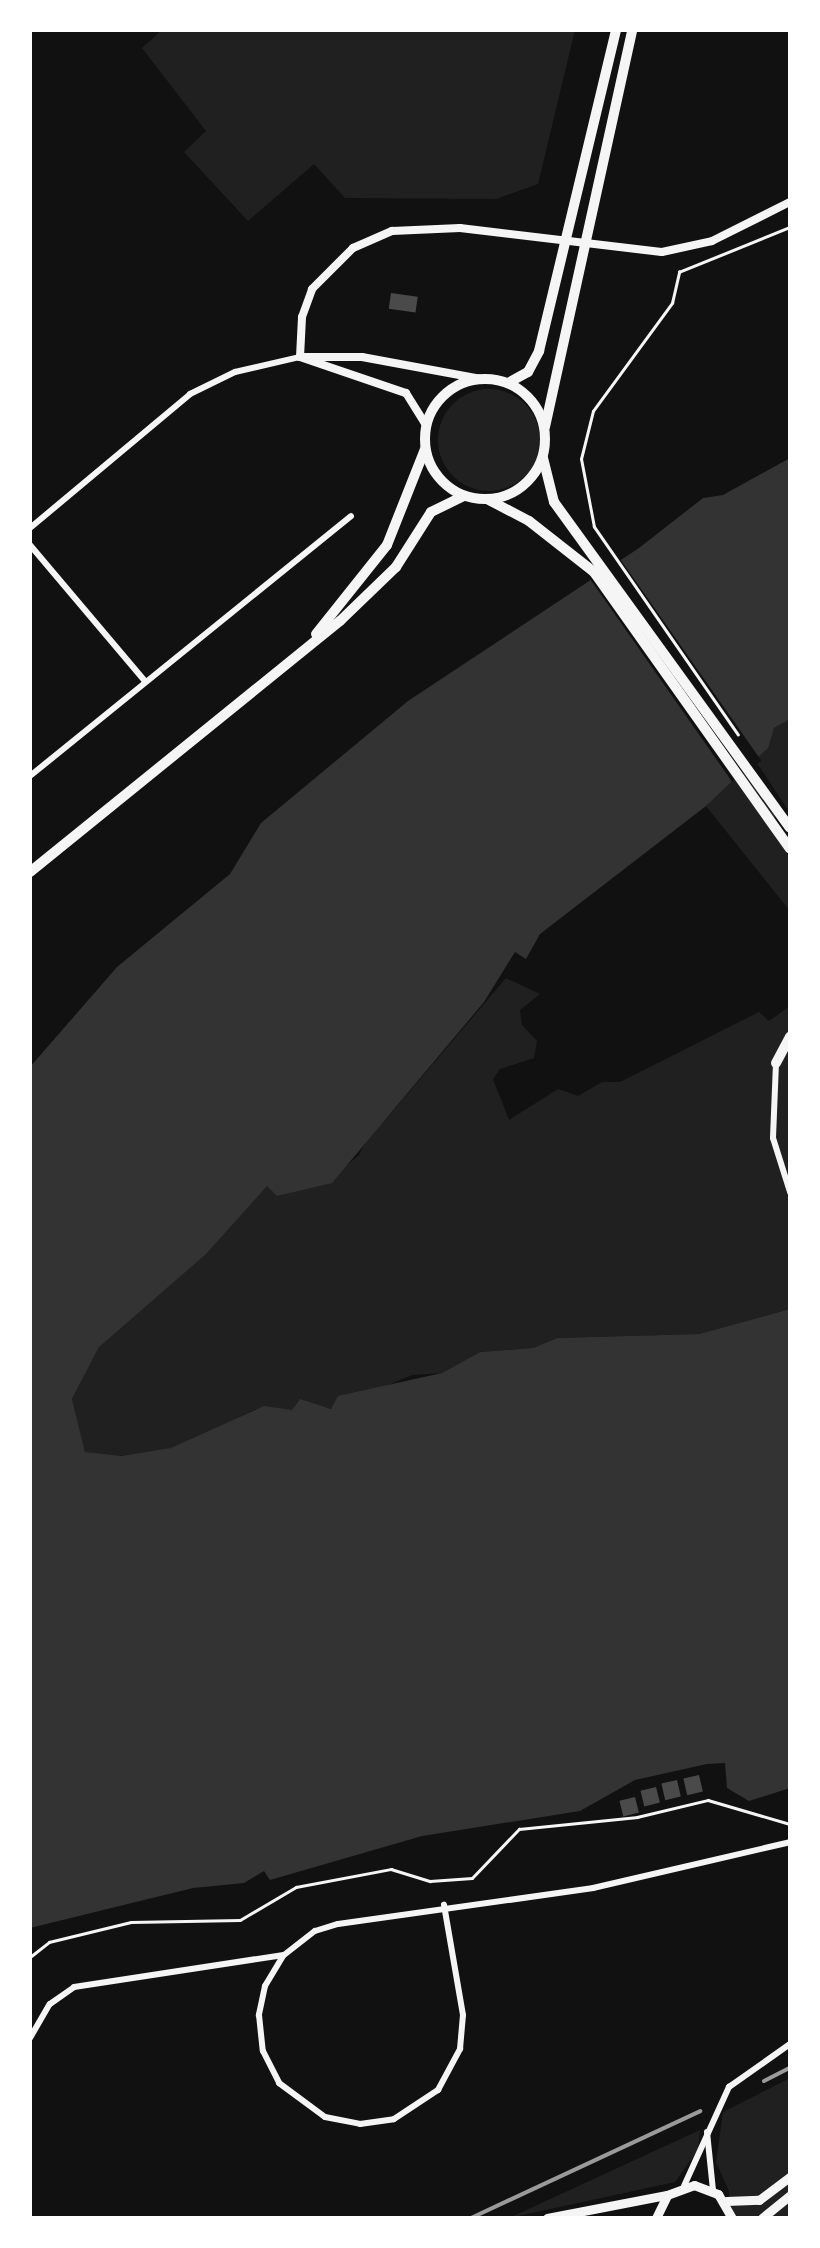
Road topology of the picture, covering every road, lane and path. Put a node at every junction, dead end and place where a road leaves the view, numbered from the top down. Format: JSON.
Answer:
{"nodes":[{"id":1,"x":616,"y":30,"type":"edge"},
{"id":2,"x":632,"y":30,"type":"edge"},
{"id":3,"x":790,"y":202,"type":"edge"},
{"id":4,"x":790,"y":227,"type":"edge"},
{"id":5,"x":300,"y":357,"type":"junction"},
{"id":6,"x":481,"y":379,"type":"junction"},
{"id":7,"x":508,"y":383,"type":"junction"},
{"id":8,"x":427,"y":426,"type":"junction"},
{"id":9,"x":544,"y":427,"type":"junction"},
{"id":10,"x":426,"y":448,"type":"junction"},
{"id":11,"x":543,"y":458,"type":"junction"},
{"id":12,"x":464,"y":496,"type":"junction"},
{"id":13,"x":488,"y":500,"type":"junction"},
{"id":14,"x":351,"y":516,"type":"dead end"},
{"id":15,"x":30,"y":528,"type":"edge"},
{"id":16,"x":30,"y":545,"type":"edge"},
{"id":17,"x":312,"y":641,"type":"junction"},
{"id":18,"x":144,"y":680,"type":"junction"},
{"id":19,"x":744,"y":744,"type":"dead end"},
{"id":20,"x":30,"y":776,"type":"edge"},
{"id":21,"x":776,"y":816,"type":"junction"},
{"id":22,"x":788,"y":842,"type":"edge"},
{"id":23,"x":30,"y":872,"type":"edge"},
{"id":24,"x":790,"y":1036,"type":"edge"},
{"id":25,"x":790,"y":1054,"type":"edge"},
{"id":26,"x":775,"y":1069,"type":"junction"},
{"id":27,"x":790,"y":1192,"type":"edge"},
{"id":28,"x":790,"y":1824,"type":"edge"},
{"id":29,"x":790,"y":1842,"type":"edge"},
{"id":30,"x":444,"y":1905,"type":"junction"},
{"id":31,"x":284,"y":1955,"type":"junction"},
{"id":32,"x":30,"y":1957,"type":"edge"},
{"id":33,"x":30,"y":2038,"type":"edge"},
{"id":34,"x":790,"y":2044,"type":"edge"},
{"id":35,"x":707,"y":2132,"type":"junction"},
{"id":36,"x":790,"y":2178,"type":"edge"},
{"id":37,"x":684,"y":2186,"type":"junction"},
{"id":38,"x":713,"y":2190,"type":"junction"},
{"id":39,"x":790,"y":2195,"type":"edge"},
{"id":40,"x":667,"y":2196,"type":"junction"},
{"id":41,"x":725,"y":2201,"type":"junction"},
{"id":42,"x":547,"y":2218,"type":"edge"},
{"id":43,"x":656,"y":2218,"type":"edge"},
{"id":44,"x":732,"y":2218,"type":"edge"},
{"id":45,"x":762,"y":2218,"type":"edge"}],
"edges":[{"from":1,"to":7,"type":"highway"},
{"from":2,"to":9,"type":"highway"},
{"from":3,"to":5,"type":"street"},
{"from":4,"to":19,"type":"path"},
{"from":5,"to":6,"type":"street"},
{"from":5,"to":8,"type":"street"},
{"from":5,"to":15,"type":"street"},
{"from":6,"to":7,"type":"highway"},
{"from":6,"to":8,"type":"highway"},
{"from":7,"to":9,"type":"highway"},
{"from":8,"to":10,"type":"highway"},
{"from":9,"to":11,"type":"highway"},
{"from":10,"to":12,"type":"highway"},
{"from":10,"to":17,"type":"highway"},
{"from":11,"to":13,"type":"highway"},
{"from":11,"to":21,"type":"highway"},
{"from":12,"to":13,"type":"highway"},
{"from":12,"to":17,"type":"highway"},
{"from":13,"to":21,"type":"highway"},
{"from":14,"to":18,"type":"street"},
{"from":16,"to":18,"type":"street"},
{"from":17,"to":23,"type":"highway"},
{"from":18,"to":20,"type":"street"},
{"from":21,"to":22,"type":"highway"},
{"from":24,"to":26,"type":"highway"},
{"from":25,"to":26,"type":"highway"},
{"from":26,"to":27,"type":"street"},
{"from":28,"to":32,"type":"path"},
{"from":29,"to":30,"type":"street"},
{"from":30,"to":31,"type":"street"},
{"from":30,"to":31,"type":"street"},
{"from":31,"to":33,"type":"street"},
{"from":34,"to":35,"type":"street"},
{"from":35,"to":37,"type":"street"},
{"from":35,"to":38,"type":"street"},
{"from":36,"to":41,"type":"main road"},
{"from":37,"to":38,"type":"main road"},
{"from":37,"to":40,"type":"main road"},
{"from":38,"to":41,"type":"main road"},
{"from":39,"to":45,"type":"main road"},
{"from":40,"to":42,"type":"main road"},
{"from":40,"to":43,"type":"main road"},
{"from":41,"to":44,"type":"main road"}]}
